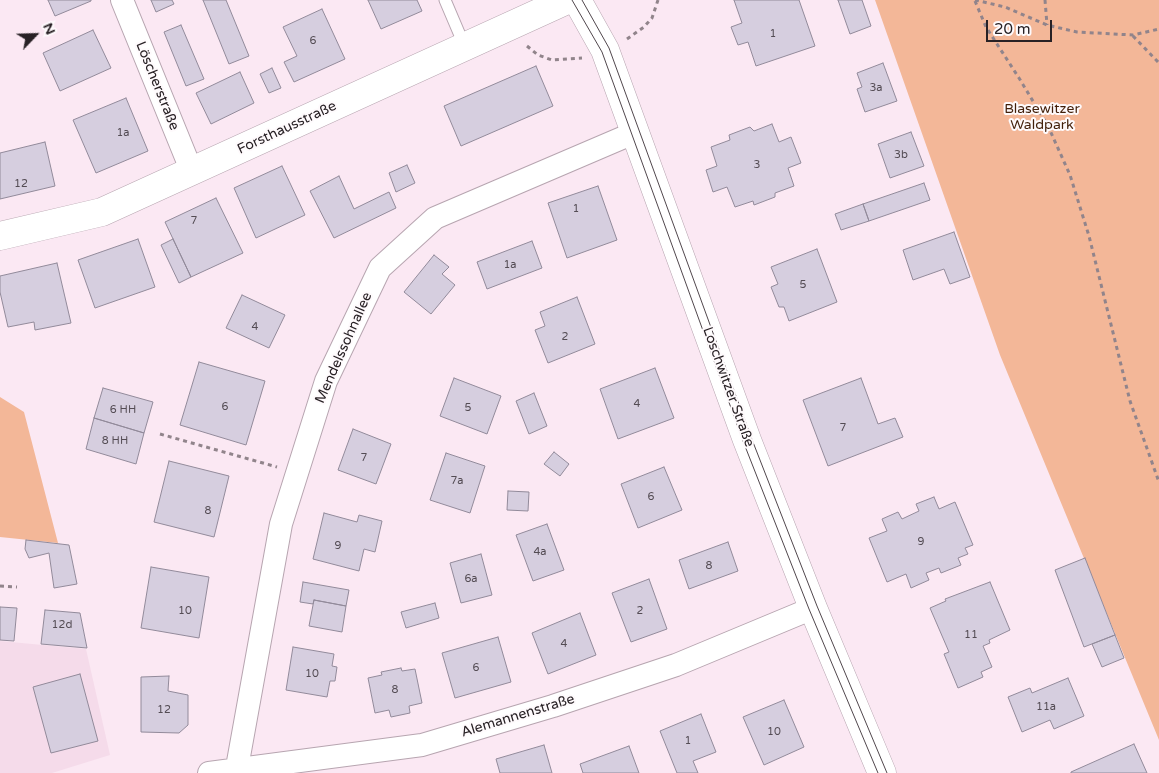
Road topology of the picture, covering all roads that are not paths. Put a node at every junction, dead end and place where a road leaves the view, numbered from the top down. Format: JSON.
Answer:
{"nodes":[{"id":1,"x":122,"y":0,"type":"edge"},
{"id":2,"x":445,"y":0,"type":"edge"},
{"id":3,"x":567,"y":0,"type":"edge"},
{"id":4,"x":577,"y":0,"type":"edge"},
{"id":5,"x":465,"y":47,"type":"junction"},
{"id":6,"x":636,"y":132,"type":"junction"},
{"id":7,"x":192,"y":172,"type":"junction"},
{"id":8,"x":0,"y":236,"type":"edge"},
{"id":9,"x":813,"y":608,"type":"junction"},
{"id":10,"x":236,"y":771,"type":"edge"},
{"id":11,"x":209,"y":773,"type":"edge"},
{"id":12,"x":882,"y":773,"type":"edge"}],
"edges":[{"from":1,"to":7,"type":"street","name":"Löscherstraße"},
{"from":2,"to":5,"type":"lane"},
{"from":3,"to":5,"type":"street","name":"Forsthausstraße"},
{"from":4,"to":6,"type":"street","name":"Loschwitzer Straße"},
{"from":5,"to":7,"type":"street","name":"Forsthausstraße"},
{"from":6,"to":9,"type":"street","name":"Loschwitzer Straße"},
{"from":6,"to":10,"type":"street","name":"Mendelssohnallee"},
{"from":7,"to":8,"type":"street","name":"Forsthausstraße"},
{"from":9,"to":10,"type":"street","name":"Alemannenstraße"},
{"from":9,"to":12,"type":"street","name":"Loschwitzer Straße"},
{"from":10,"to":11,"type":"street","name":"Alemannenstraße"}]}
